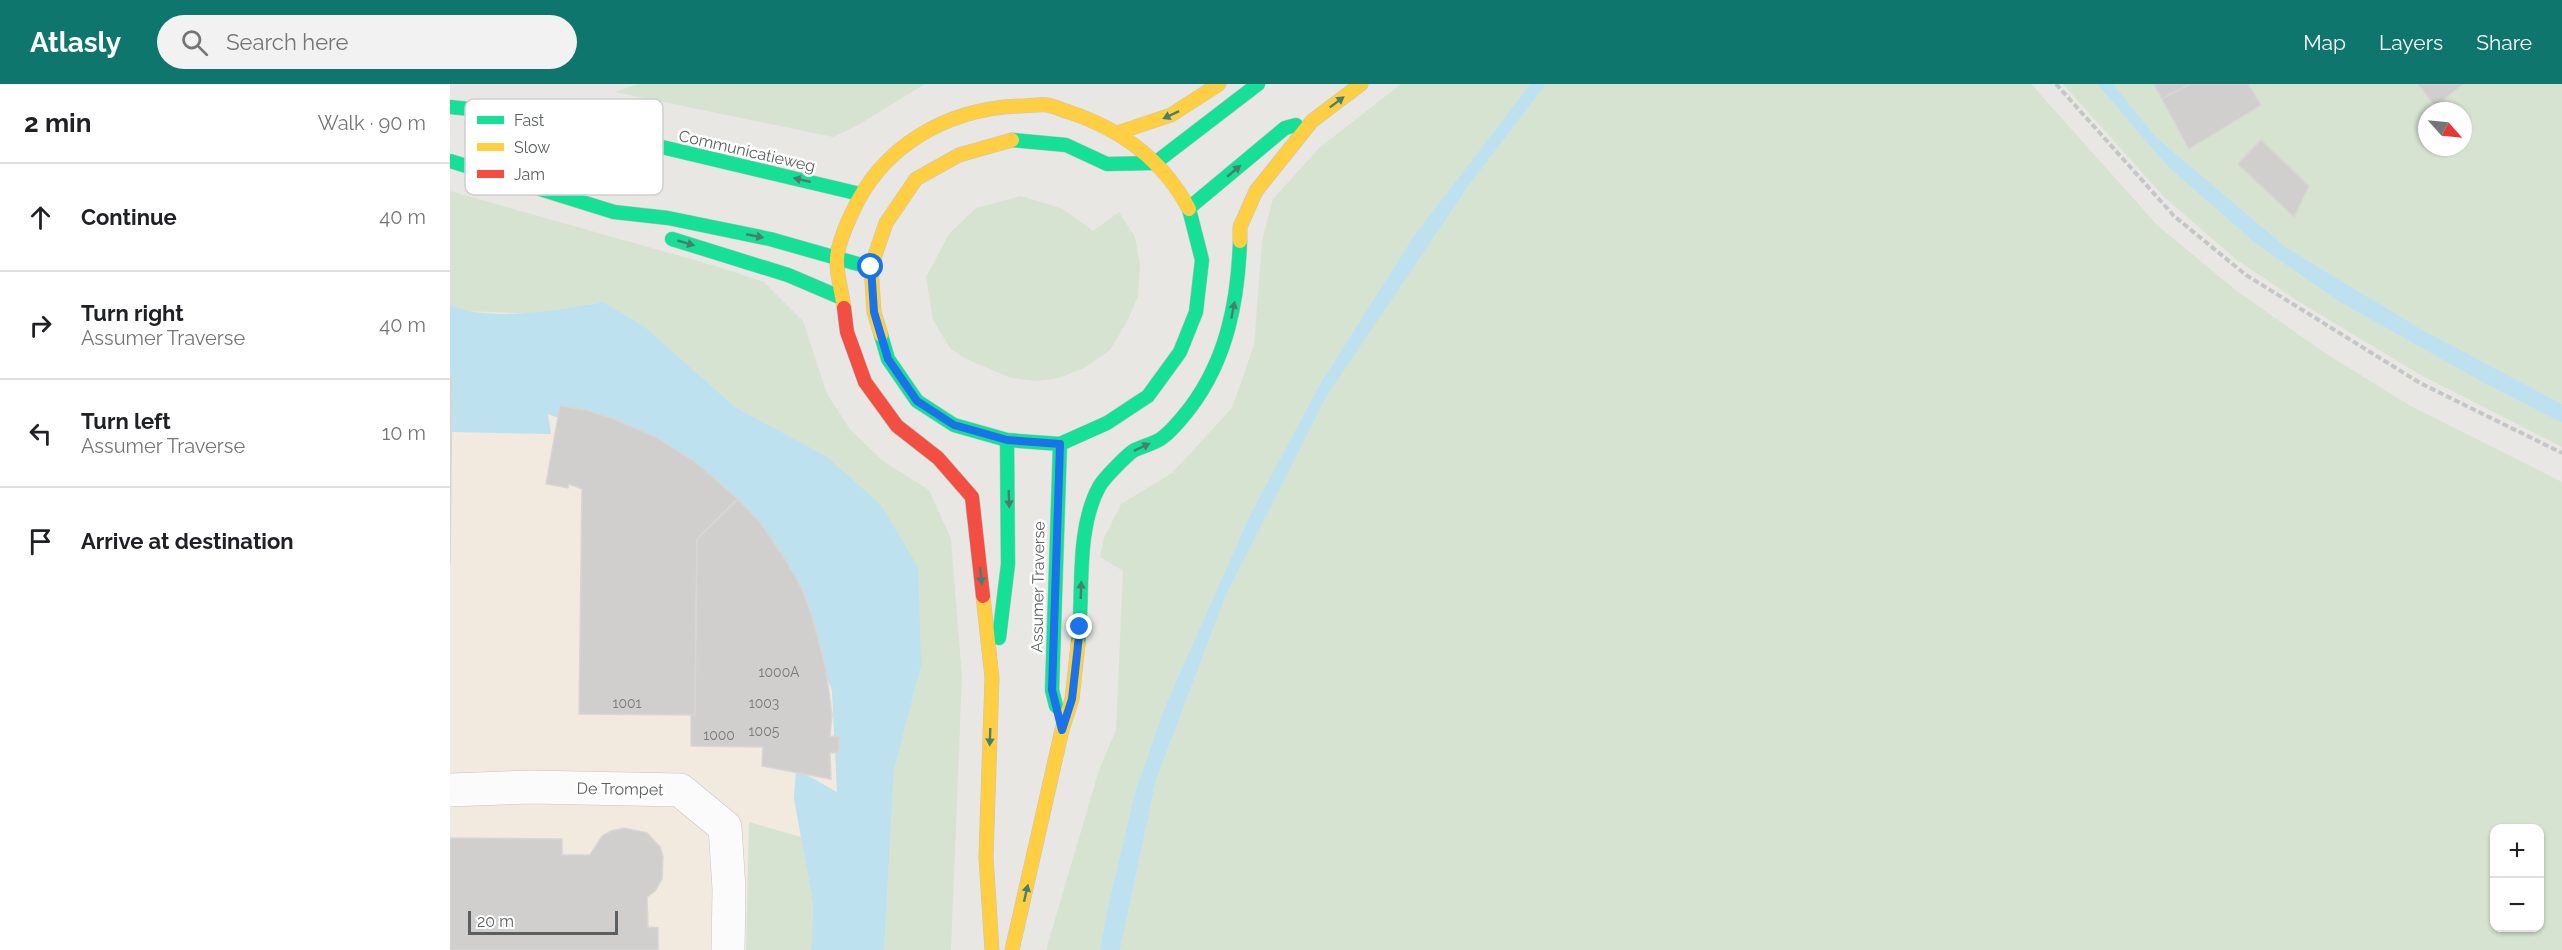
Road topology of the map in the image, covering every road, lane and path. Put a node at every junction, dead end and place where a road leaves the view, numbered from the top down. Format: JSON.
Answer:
{"nodes":[{"id":1,"x":1219,"y":84,"type":"edge"},
{"id":2,"x":1258,"y":84,"type":"edge"},
{"id":3,"x":1361,"y":84,"type":"edge"},
{"id":4,"x":2056,"y":84,"type":"edge"},
{"id":5,"x":450,"y":107,"type":"edge"},
{"id":6,"x":465,"y":109,"type":"edge"},
{"id":7,"x":1312,"y":121,"type":"junction"},
{"id":8,"x":1117,"y":133,"type":"junction"},
{"id":9,"x":663,"y":147,"type":"edge"},
{"id":10,"x":450,"y":161,"type":"edge"},
{"id":11,"x":1155,"y":163,"type":"junction"},
{"id":12,"x":465,"y":166,"type":"edge"},
{"id":13,"x":860,"y":194,"type":"junction"},
{"id":14,"x":559,"y":195,"type":"edge"},
{"id":15,"x":1189,"y":208,"type":"junction"},
{"id":16,"x":614,"y":212,"type":"junction"},
{"id":17,"x":635,"y":228,"type":"dead end"},
{"id":18,"x":657,"y":234,"type":"dead end"},
{"id":19,"x":837,"y":259,"type":"junction"},
{"id":20,"x":871,"y":267,"type":"junction"},
{"id":21,"x":842,"y":298,"type":"junction"},
{"id":22,"x":1007,"y":440,"type":"junction"},
{"id":23,"x":1060,"y":444,"type":"junction"},
{"id":24,"x":2562,"y":453,"type":"edge"},
{"id":25,"x":992,"y":678,"type":"junction"},
{"id":26,"x":1062,"y":730,"type":"junction"},
{"id":27,"x":450,"y":790,"type":"edge"},
{"id":28,"x":728,"y":950,"type":"edge"},
{"id":29,"x":992,"y":950,"type":"edge"},
{"id":30,"x":1012,"y":950,"type":"edge"}],
"edges":[{"from":1,"to":8,"type":"main road","one_way":true},
{"from":2,"to":11,"type":"main road"},
{"from":7,"to":3,"type":"main road","one_way":true},
{"from":4,"to":24,"type":"path"},
{"from":6,"to":5,"type":"main road","name":"Communicatieweg","one_way":true},
{"from":15,"to":7,"type":"main road","one_way":true},
{"from":26,"to":7,"type":"main road","name":"Assumer Traverse","one_way":true},
{"from":8,"to":11,"type":"main road"},
{"from":8,"to":13,"type":"main road"},
{"from":13,"to":9,"type":"main road","name":"Communicatieweg","one_way":true},
{"from":10,"to":12,"type":"main road"},
{"from":11,"to":15,"type":"main road"},
{"from":11,"to":20,"type":"main road"},
{"from":13,"to":19,"type":"main road"},
{"from":14,"to":16,"type":"main road"},
{"from":15,"to":23,"type":"main road"},
{"from":16,"to":17,"type":"main road"},
{"from":16,"to":19,"type":"main road","one_way":true},
{"from":18,"to":21,"type":"main road","one_way":true},
{"from":19,"to":20,"type":"main road"},
{"from":19,"to":21,"type":"main road"},
{"from":20,"to":22,"type":"main road"},
{"from":21,"to":25,"type":"main road","name":"Assumer Traverse","one_way":true},
{"from":22,"to":23,"type":"main road"},
{"from":22,"to":25,"type":"main road","name":"Assumer Traverse","one_way":true},
{"from":23,"to":26,"type":"main road","name":"Assumer Traverse"},
{"from":25,"to":29,"type":"main road","name":"Assumer Traverse","one_way":true},
{"from":30,"to":26,"type":"main road","name":"Assumer Traverse","one_way":true},
{"from":27,"to":28,"type":"street","name":"De Trompet"}]}
